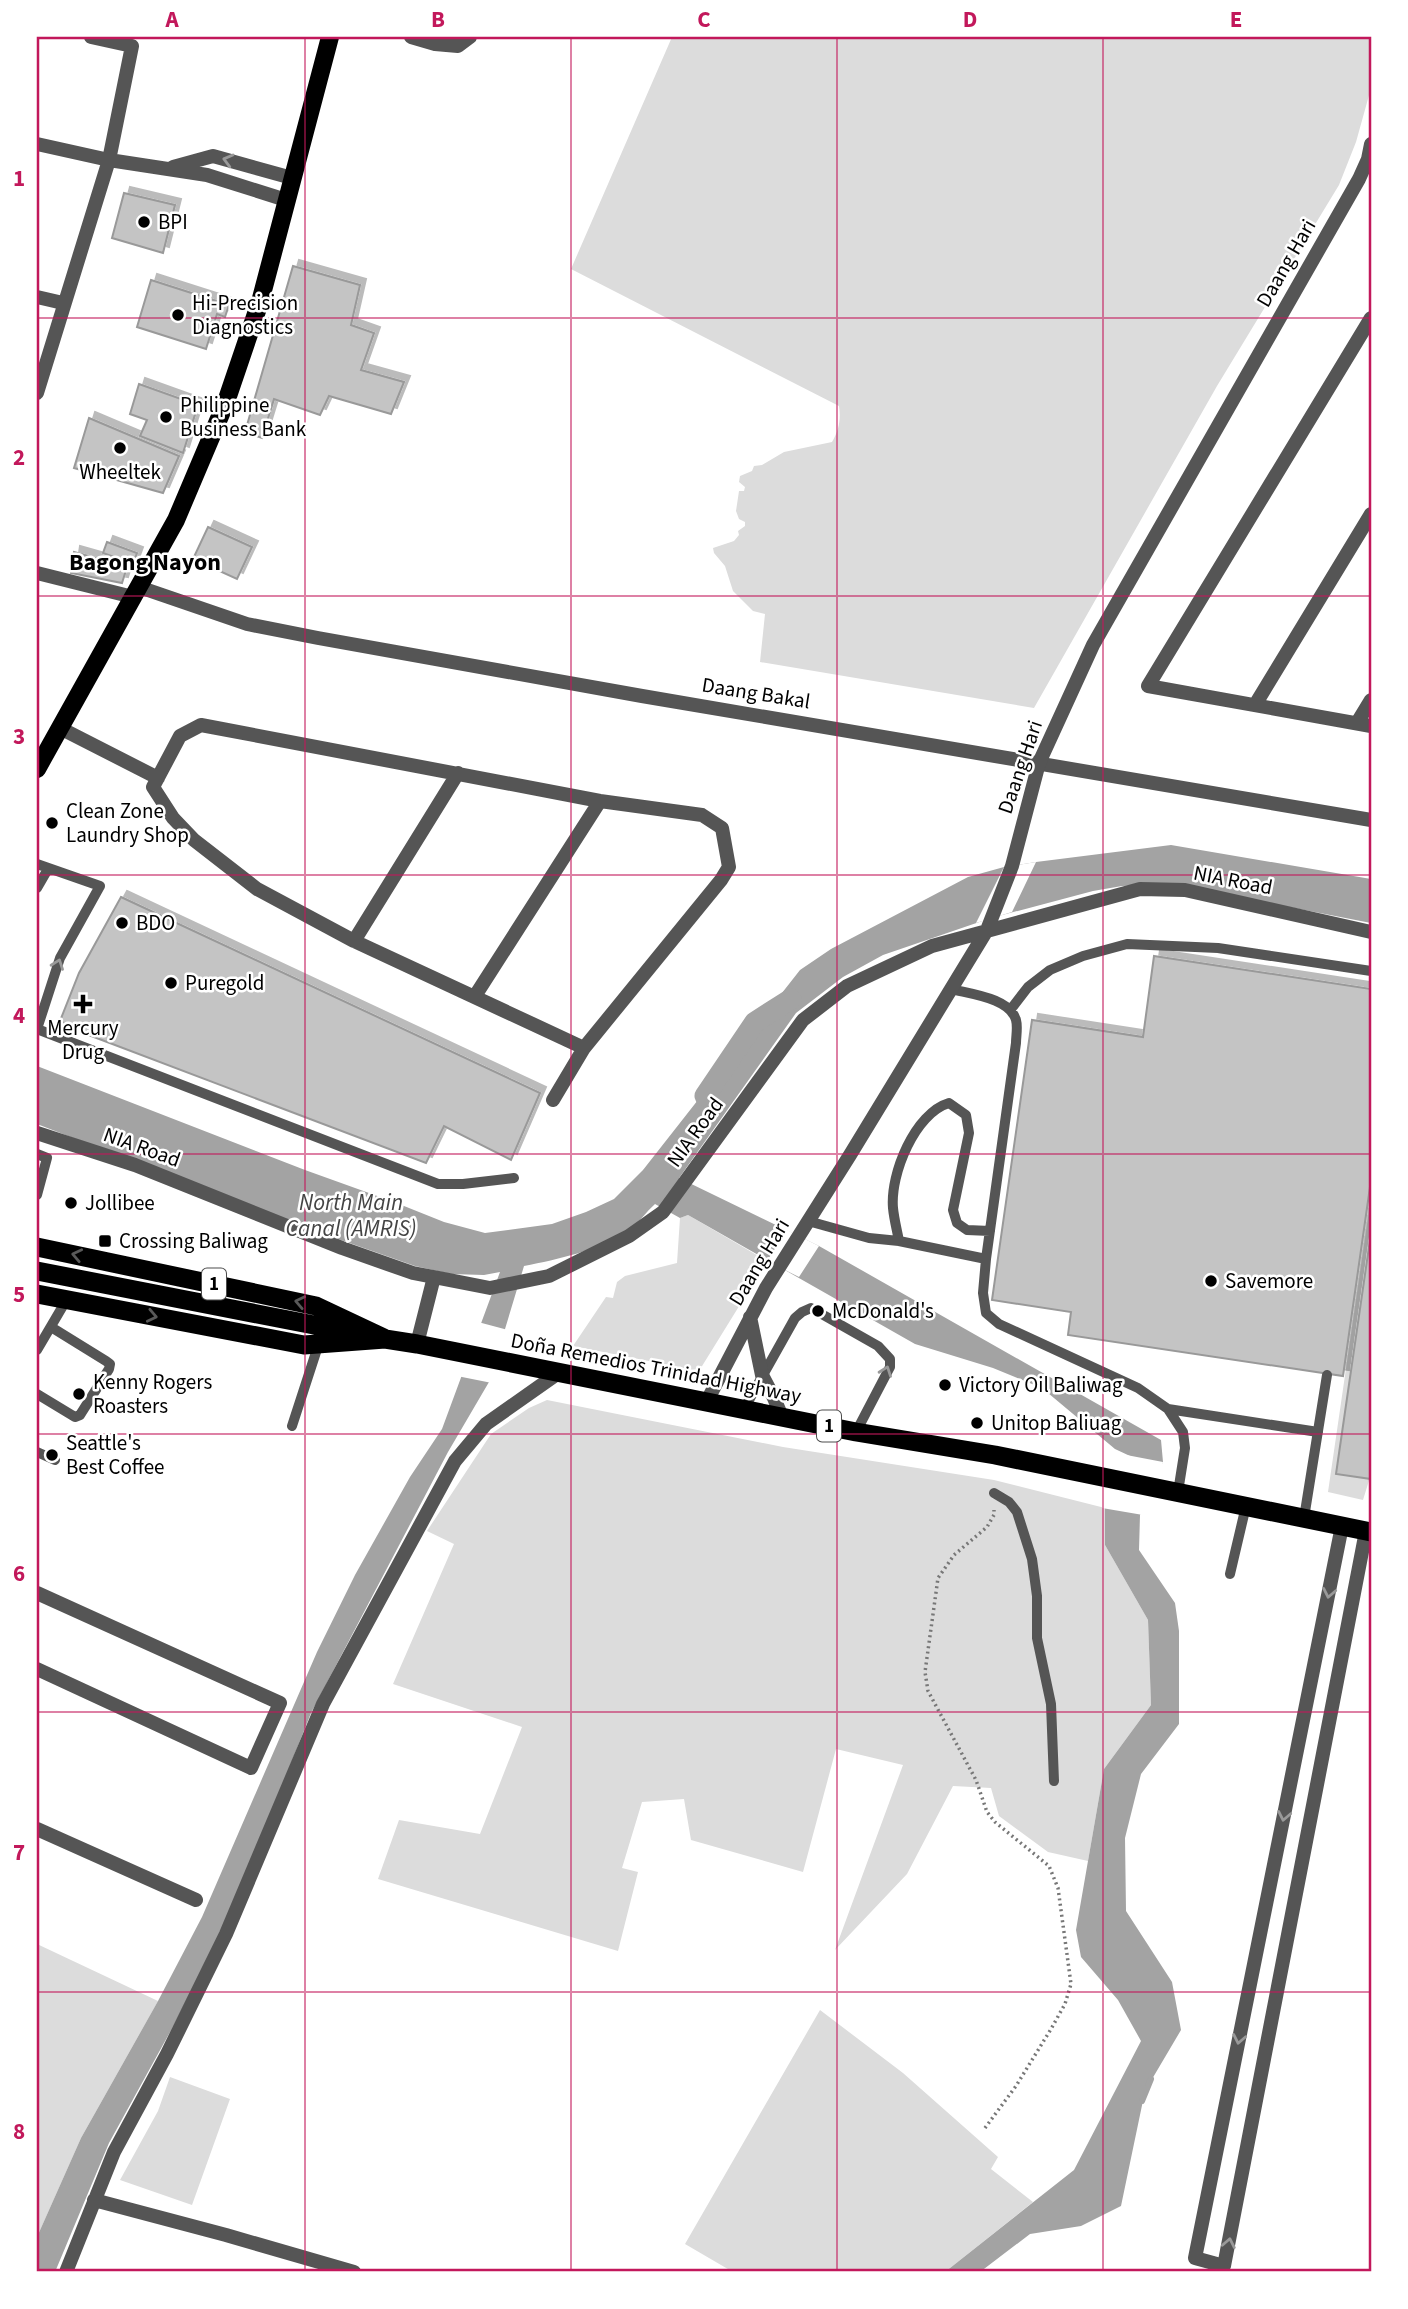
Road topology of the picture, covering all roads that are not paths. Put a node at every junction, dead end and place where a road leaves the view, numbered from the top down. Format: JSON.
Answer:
{"nodes":[{"id":1,"x":91,"y":37,"type":"edge"},
{"id":2,"x":330,"y":37,"type":"edge"},
{"id":3,"x":411,"y":37,"type":"edge"},
{"id":4,"x":470,"y":37,"type":"edge"},
{"id":5,"x":37,"y":144,"type":"edge"},
{"id":6,"x":1371,"y":144,"type":"edge"},
{"id":7,"x":109,"y":160,"type":"junction"},
{"id":8,"x":165,"y":169,"type":"junction"},
{"id":9,"x":292,"y":178,"type":"junction"},
{"id":10,"x":286,"y":200,"type":"junction"},
{"id":11,"x":37,"y":297,"type":"edge"},
{"id":12,"x":63,"y":303,"type":"junction"},
{"id":13,"x":1371,"y":318,"type":"edge"},
{"id":14,"x":37,"y":393,"type":"edge"},
{"id":15,"x":1371,"y":513,"type":"edge"},
{"id":16,"x":37,"y":573,"type":"edge"},
{"id":17,"x":136,"y":592,"type":"junction"},
{"id":18,"x":1371,"y":700,"type":"edge"},
{"id":19,"x":1255,"y":705,"type":"junction"},
{"id":20,"x":1364,"y":724,"type":"edge"},
{"id":21,"x":60,"y":728,"type":"junction"},
{"id":22,"x":39,"y":758,"type":"edge"},
{"id":23,"x":1039,"y":763,"type":"junction"},
{"id":24,"x":458,"y":773,"type":"junction"},
{"id":25,"x":158,"y":778,"type":"junction"},
{"id":26,"x":600,"y":801,"type":"junction"},
{"id":27,"x":1371,"y":820,"type":"edge"},
{"id":28,"x":37,"y":864,"type":"edge"},
{"id":29,"x":48,"y":869,"type":"junction"},
{"id":30,"x":37,"y":888,"type":"edge"},
{"id":31,"x":987,"y":930,"type":"junction"},
{"id":32,"x":1371,"y":932,"type":"edge"},
{"id":33,"x":354,"y":941,"type":"junction"},
{"id":34,"x":1371,"y":971,"type":"edge"},
{"id":35,"x":951,"y":989,"type":"junction"},
{"id":36,"x":475,"y":996,"type":"junction"},
{"id":37,"x":1011,"y":1009,"type":"junction"},
{"id":38,"x":37,"y":1029,"type":"edge"},
{"id":39,"x":584,"y":1048,"type":"junction"},
{"id":40,"x":553,"y":1100,"type":"dead end"},
{"id":41,"x":37,"y":1133,"type":"edge"},
{"id":42,"x":37,"y":1154,"type":"edge"},
{"id":43,"x":514,"y":1178,"type":"dead end"},
{"id":44,"x":37,"y":1195,"type":"edge"},
{"id":45,"x":808,"y":1221,"type":"junction"},
{"id":46,"x":990,"y":1231,"type":"junction"},
{"id":47,"x":899,"y":1241,"type":"junction"},
{"id":48,"x":37,"y":1247,"type":"edge"},
{"id":49,"x":986,"y":1259,"type":"junction"},
{"id":50,"x":37,"y":1271,"type":"edge"},
{"id":51,"x":434,"y":1277,"type":"junction"},
{"id":52,"x":37,"y":1294,"type":"edge"},
{"id":53,"x":67,"y":1299,"type":"junction"},
{"id":54,"x":750,"y":1317,"type":"junction"},
{"id":55,"x":51,"y":1327,"type":"junction"},
{"id":56,"x":318,"y":1335,"type":"junction"},
{"id":57,"x":385,"y":1339,"type":"junction"},
{"id":58,"x":418,"y":1344,"type":"junction"},
{"id":59,"x":37,"y":1350,"type":"edge"},
{"id":60,"x":557,"y":1374,"type":"junction"},
{"id":61,"x":762,"y":1375,"type":"junction"},
{"id":62,"x":1327,"y":1376,"type":"dead end"},
{"id":63,"x":37,"y":1394,"type":"edge"},
{"id":64,"x":707,"y":1401,"type":"junction"},
{"id":65,"x":744,"y":1409,"type":"junction"},
{"id":66,"x":1168,"y":1409,"type":"junction"},
{"id":67,"x":782,"y":1417,"type":"junction"},
{"id":68,"x":292,"y":1426,"type":"dead end"},
{"id":69,"x":856,"y":1432,"type":"junction"},
{"id":70,"x":1318,"y":1432,"type":"junction"},
{"id":71,"x":37,"y":1452,"type":"edge"},
{"id":72,"x":55,"y":1460,"type":"dead end"},
{"id":73,"x":1178,"y":1492,"type":"junction"},
{"id":74,"x":994,"y":1493,"type":"road end"},
{"id":75,"x":1246,"y":1506,"type":"junction"},
{"id":76,"x":1304,"y":1518,"type":"junction"},
{"id":77,"x":1342,"y":1526,"type":"junction"},
{"id":78,"x":1369,"y":1531,"type":"edge"},
{"id":79,"x":1230,"y":1574,"type":"dead end"},
{"id":80,"x":37,"y":1593,"type":"edge"},
{"id":81,"x":37,"y":1669,"type":"edge"},
{"id":82,"x":1054,"y":1781,"type":"dead end"},
{"id":83,"x":37,"y":1829,"type":"edge"},
{"id":84,"x":196,"y":1900,"type":"dead end"},
{"id":85,"x":94,"y":2200,"type":"junction"},
{"id":86,"x":66,"y":2272,"type":"edge"},
{"id":87,"x":354,"y":2272,"type":"edge"}],
"edges":[{"from":1,"to":7,"type":"street"},
{"from":2,"to":9,"type":"main road"},
{"from":3,"to":4,"type":"street"},
{"from":5,"to":7,"type":"street"},
{"from":6,"to":23,"type":"street","name":"Daang Hari"},
{"from":7,"to":8,"type":"street"},
{"from":7,"to":12,"type":"street"},
{"from":9,"to":8,"type":"street","one_way":true},
{"from":8,"to":10,"type":"street"},
{"from":9,"to":10,"type":"main road"},
{"from":10,"to":17,"type":"main road"},
{"from":11,"to":12,"type":"street"},
{"from":12,"to":14,"type":"street"},
{"from":13,"to":19,"type":"street"},
{"from":15,"to":19,"type":"street"},
{"from":16,"to":17,"type":"street","name":"Daang Bakal"},
{"from":17,"to":21,"type":"main road"},
{"from":17,"to":23,"type":"street","name":"Daang Bakal"},
{"from":18,"to":20,"type":"street"},
{"from":19,"to":20,"type":"street"},
{"from":21,"to":22,"type":"main road"},
{"from":21,"to":25,"type":"street"},
{"from":23,"to":27,"type":"street","name":"Daang Bakal"},
{"from":23,"to":31,"type":"street","name":"Daang Hari"},
{"from":24,"to":25,"type":"street"},
{"from":24,"to":26,"type":"street"},
{"from":24,"to":33,"type":"street"},
{"from":25,"to":33,"type":"street"},
{"from":26,"to":36,"type":"street"},
{"from":26,"to":39,"type":"street"},
{"from":28,"to":29,"type":"lane"},
{"from":29,"to":30,"type":"lane"},
{"from":38,"to":29,"type":"lane","one_way":true},
{"from":31,"to":32,"type":"street","name":"NIA Road"},
{"from":31,"to":35,"type":"street","name":"Daang Hari"},
{"from":31,"to":51,"type":"street","name":"NIA Road"},
{"from":33,"to":36,"type":"street"},
{"from":34,"to":37,"type":"lane"},
{"from":35,"to":37,"type":"lane"},
{"from":35,"to":45,"type":"street","name":"Daang Hari"},
{"from":36,"to":39,"type":"street"},
{"from":37,"to":46,"type":"lane"},
{"from":38,"to":43,"type":"lane"},
{"from":39,"to":40,"type":"street"},
{"from":41,"to":51,"type":"street","name":"NIA Road"},
{"from":42,"to":44,"type":"lane"},
{"from":45,"to":47,"type":"lane"},
{"from":45,"to":54,"type":"street","name":"Daang Hari"},
{"from":46,"to":47,"type":"lane"},
{"from":46,"to":49,"type":"lane"},
{"from":47,"to":49,"type":"lane"},
{"from":57,"to":48,"type":"highway","name":"Doña Remedios Trinidad Highway","number":"1","one_way":true},
{"from":49,"to":66,"type":"lane"},
{"from":50,"to":56,"type":"highway","number":"1"},
{"from":51,"to":58,"type":"street"},
{"from":52,"to":53,"type":"highway","number":"1"},
{"from":53,"to":55,"type":"lane"},
{"from":53,"to":56,"type":"highway","number":"1","one_way":true},
{"from":54,"to":61,"type":"street"},
{"from":54,"to":64,"type":"street","name":"Daang Hari"},
{"from":55,"to":59,"type":"lane"},
{"from":55,"to":63,"type":"lane"},
{"from":56,"to":57,"type":"highway","number":"1"},
{"from":56,"to":68,"type":"lane"},
{"from":57,"to":58,"type":"highway","name":"Doña Remedios Trinidad Highway","number":"1"},
{"from":58,"to":60,"type":"highway","name":"Doña Remedios Trinidad Highway","number":"1"},
{"from":60,"to":64,"type":"highway","name":"Doña Remedios Trinidad Highway","number":"1"},
{"from":60,"to":85,"type":"street"},
{"from":61,"to":65,"type":"lane"},
{"from":61,"to":67,"type":"street"},
{"from":69,"to":61,"type":"lane","one_way":true},
{"from":62,"to":70,"type":"lane"},
{"from":64,"to":65,"type":"highway","name":"Doña Remedios Trinidad Highway","number":"1"},
{"from":65,"to":67,"type":"highway","name":"Doña Remedios Trinidad Highway","number":"1"},
{"from":66,"to":70,"type":"lane"},
{"from":66,"to":73,"type":"lane"},
{"from":67,"to":69,"type":"highway","name":"Doña Remedios Trinidad Highway","number":"1"},
{"from":69,"to":73,"type":"highway","name":"Doña Remedios Trinidad Highway","number":"1"},
{"from":70,"to":76,"type":"lane"},
{"from":71,"to":72,"type":"lane"},
{"from":73,"to":75,"type":"highway","name":"Doña Remedios Trinidad Highway","number":"1"},
{"from":74,"to":82,"type":"lane"},
{"from":75,"to":76,"type":"highway","name":"Doña Remedios Trinidad Highway","number":"1"},
{"from":75,"to":79,"type":"lane"},
{"from":76,"to":77,"type":"highway","name":"Doña Remedios Trinidad Highway","number":"1"},
{"from":77,"to":78,"type":"highway","name":"Doña Remedios Trinidad Highway","number":"1"},
{"from":77,"to":78,"type":"street","one_way":true},
{"from":80,"to":81,"type":"street"},
{"from":83,"to":84,"type":"street"},
{"from":85,"to":86,"type":"street"},
{"from":85,"to":87,"type":"street"}]}
